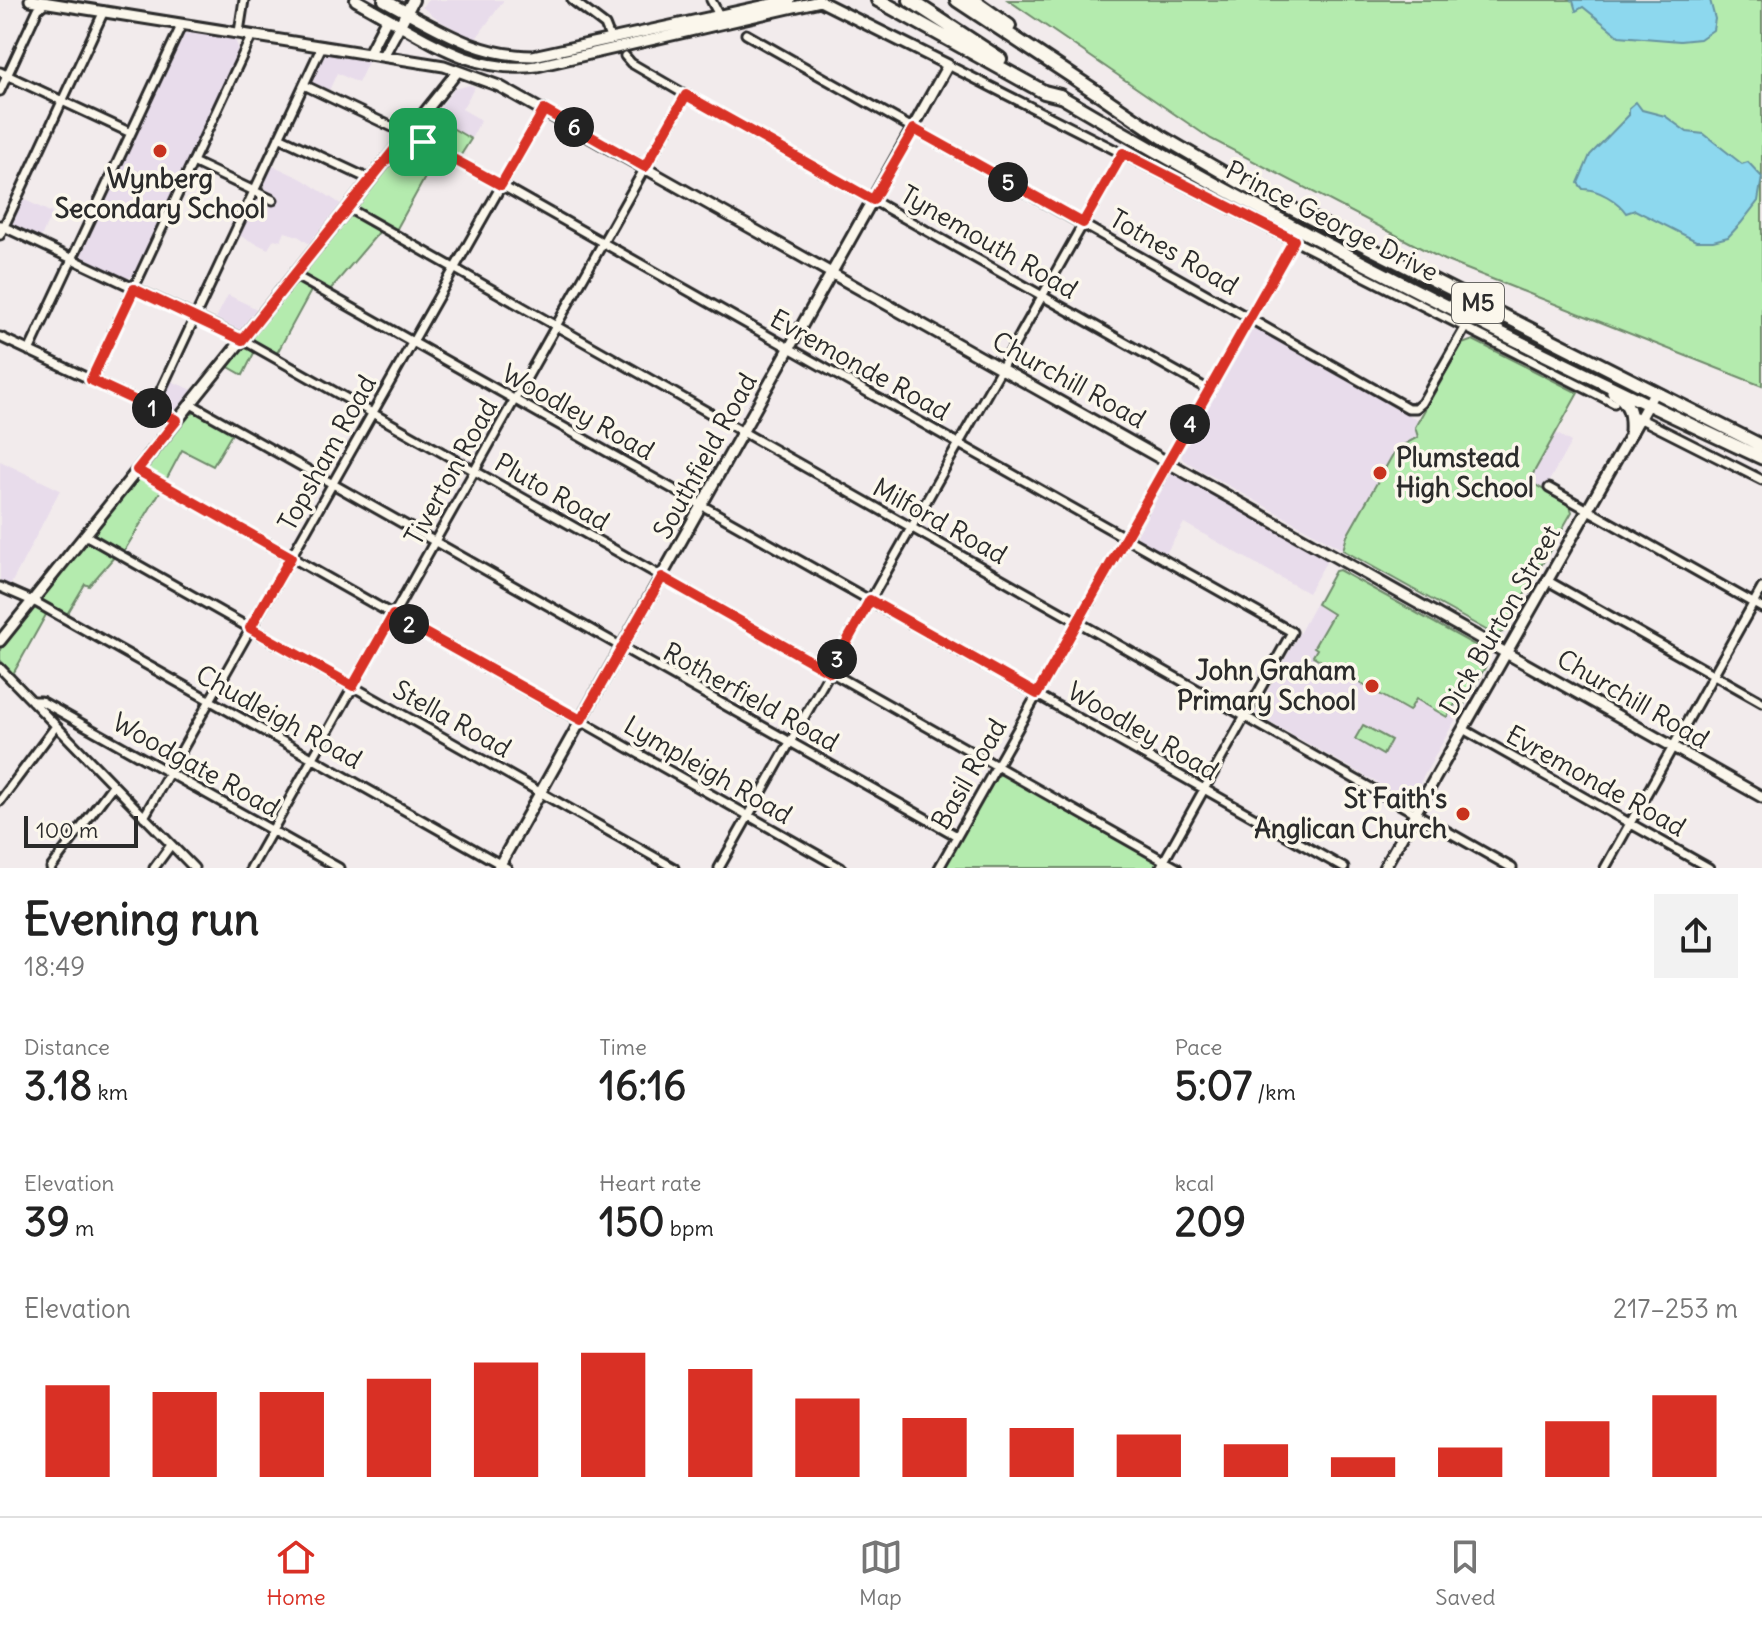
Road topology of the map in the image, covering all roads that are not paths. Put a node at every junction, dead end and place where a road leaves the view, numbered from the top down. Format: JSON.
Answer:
{"nodes":[{"id":1,"x":30,"y":0,"type":"edge"},
{"id":2,"x":244,"y":0,"type":"edge"},
{"id":3,"x":356,"y":0,"type":"edge"},
{"id":4,"x":413,"y":0,"type":"edge"},
{"id":5,"x":572,"y":0,"type":"edge"},
{"id":6,"x":711,"y":0,"type":"edge"},
{"id":7,"x":790,"y":0,"type":"edge"},
{"id":8,"x":819,"y":0,"type":"edge"},
{"id":9,"x":878,"y":0,"type":"edge"},
{"id":10,"x":910,"y":0,"type":"edge"},
{"id":11,"x":957,"y":0,"type":"edge"},
{"id":12,"x":972,"y":0,"type":"edge"},
{"id":13,"x":46,"y":1,"type":"edge"},
{"id":14,"x":391,"y":2,"type":"edge"},
{"id":15,"x":104,"y":11,"type":"junction"},
{"id":16,"x":406,"y":12,"type":"junction"},
{"id":17,"x":719,"y":15,"type":"junction"},
{"id":18,"x":387,"y":18,"type":"junction"},
{"id":19,"x":182,"y":24,"type":"junction"},
{"id":20,"x":400,"y":25,"type":"junction"},
{"id":21,"x":239,"y":32,"type":"junction"},
{"id":22,"x":746,"y":34,"type":"dead end"},
{"id":23,"x":252,"y":35,"type":"junction"},
{"id":24,"x":611,"y":40,"type":"junction"},
{"id":25,"x":322,"y":46,"type":"junction"},
{"id":26,"x":369,"y":53,"type":"junction"},
{"id":27,"x":383,"y":56,"type":"junction"},
{"id":28,"x":625,"y":56,"type":"dead end"},
{"id":29,"x":948,"y":65,"type":"junction"},
{"id":30,"x":458,"y":71,"type":"junction"},
{"id":31,"x":4,"y":74,"type":"edge"},
{"id":32,"x":304,"y":85,"type":"junction"},
{"id":33,"x":0,"y":91,"type":"edge"},
{"id":34,"x":1096,"y":92,"type":"junction"},
{"id":35,"x":686,"y":95,"type":"junction"},
{"id":36,"x":1060,"y":96,"type":"junction"},
{"id":37,"x":62,"y":101,"type":"junction"},
{"id":38,"x":544,"y":110,"type":"junction"},
{"id":39,"x":914,"y":129,"type":"junction"},
{"id":40,"x":131,"y":133,"type":"junction"},
{"id":41,"x":407,"y":134,"type":"junction"},
{"id":42,"x":279,"y":137,"type":"junction"},
{"id":43,"x":1123,"y":153,"type":"junction"},
{"id":44,"x":193,"y":162,"type":"junction"},
{"id":45,"x":645,"y":167,"type":"junction"},
{"id":46,"x":371,"y":180,"type":"junction"},
{"id":47,"x":501,"y":185,"type":"junction"},
{"id":48,"x":254,"y":191,"type":"junction"},
{"id":49,"x":273,"y":200,"type":"dead end"},
{"id":50,"x":873,"y":200,"type":"junction"},
{"id":51,"x":348,"y":208,"type":"junction"},
{"id":52,"x":1083,"y":223,"type":"junction"},
{"id":53,"x":1,"y":229,"type":"edge"},
{"id":54,"x":1294,"y":240,"type":"junction"},
{"id":55,"x":603,"y":243,"type":"junction"},
{"id":56,"x":72,"y":260,"type":"junction"},
{"id":57,"x":453,"y":269,"type":"junction"},
{"id":58,"x":833,"y":273,"type":"junction"},
{"id":59,"x":294,"y":275,"type":"junction"},
{"id":60,"x":134,"y":289,"type":"junction"},
{"id":61,"x":1042,"y":296,"type":"junction"},
{"id":62,"x":195,"y":317,"type":"junction"},
{"id":63,"x":1250,"y":318,"type":"junction"},
{"id":64,"x":555,"y":328,"type":"junction"},
{"id":65,"x":1465,"y":328,"type":"junction"},
{"id":66,"x":0,"y":337,"type":"edge"},
{"id":67,"x":242,"y":340,"type":"junction"},
{"id":68,"x":412,"y":342,"type":"junction"},
{"id":69,"x":790,"y":349,"type":"junction"},
{"id":70,"x":29,"y":351,"type":"junction"},
{"id":71,"x":1567,"y":364,"type":"junction"},
{"id":72,"x":1002,"y":368,"type":"junction"},
{"id":73,"x":91,"y":380,"type":"junction"},
{"id":74,"x":1209,"y":390,"type":"junction"},
{"id":75,"x":1654,"y":393,"type":"junction"},
{"id":76,"x":515,"y":399,"type":"junction"},
{"id":77,"x":1614,"y":403,"type":"dead end"},
{"id":78,"x":191,"y":404,"type":"junction"},
{"id":79,"x":1648,"y":404,"type":"junction"},
{"id":80,"x":152,"y":409,"type":"junction"},
{"id":81,"x":372,"y":413,"type":"junction"},
{"id":82,"x":1636,"y":416,"type":"junction"},
{"id":83,"x":177,"y":420,"type":"junction"},
{"id":84,"x":1631,"y":432,"type":"joint"},
{"id":85,"x":743,"y":433,"type":"junction"},
{"id":86,"x":959,"y":444,"type":"junction"},
{"id":87,"x":1762,"y":446,"type":"edge"},
{"id":88,"x":1762,"y":458,"type":"edge"},
{"id":89,"x":1168,"y":462,"type":"junction"},
{"id":90,"x":137,"y":470,"type":"junction"},
{"id":91,"x":474,"y":471,"type":"junction"},
{"id":92,"x":1762,"y":480,"type":"edge"},
{"id":93,"x":332,"y":483,"type":"junction"},
{"id":94,"x":1549,"y":488,"type":"dead end"},
{"id":95,"x":702,"y":505,"type":"junction"},
{"id":96,"x":1588,"y":509,"type":"junction"},
{"id":97,"x":911,"y":528,"type":"junction"},
{"id":98,"x":85,"y":535,"type":"junction"},
{"id":99,"x":1125,"y":538,"type":"junction"},
{"id":100,"x":435,"y":541,"type":"junction"},
{"id":101,"x":291,"y":557,"type":"junction"},
{"id":102,"x":662,"y":577,"type":"junction"},
{"id":103,"x":1548,"y":581,"type":"junction"},
{"id":104,"x":0,"y":587,"type":"edge"},
{"id":105,"x":1762,"y":588,"type":"edge"},
{"id":106,"x":870,"y":600,"type":"junction"},
{"id":107,"x":32,"y":601,"type":"junction"},
{"id":108,"x":1754,"y":603,"type":"junction"},
{"id":109,"x":1762,"y":608,"type":"edge"},
{"id":110,"x":393,"y":615,"type":"junction"},
{"id":111,"x":1078,"y":622,"type":"junction"},
{"id":112,"x":250,"y":628,"type":"junction"},
{"id":113,"x":0,"y":641,"type":"edge"},
{"id":114,"x":622,"y":647,"type":"junction"},
{"id":115,"x":1506,"y":652,"type":"junction"},
{"id":116,"x":0,"y":668,"type":"edge"},
{"id":117,"x":830,"y":672,"type":"junction"},
{"id":118,"x":1713,"y":675,"type":"junction"},
{"id":119,"x":353,"y":686,"type":"junction"},
{"id":120,"x":1037,"y":694,"type":"junction"},
{"id":121,"x":210,"y":700,"type":"junction"},
{"id":122,"x":32,"y":701,"type":"junction"},
{"id":123,"x":1762,"y":702,"type":"edge"},
{"id":124,"x":1245,"y":717,"type":"junction"},
{"id":125,"x":581,"y":720,"type":"junction"},
{"id":126,"x":56,"y":726,"type":"junction"},
{"id":127,"x":1463,"y":729,"type":"junction"},
{"id":128,"x":790,"y":742,"type":"junction"},
{"id":129,"x":1673,"y":747,"type":"junction"},
{"id":130,"x":313,"y":758,"type":"junction"},
{"id":131,"x":997,"y":767,"type":"junction"},
{"id":132,"x":169,"y":773,"type":"junction"},
{"id":133,"x":113,"y":785,"type":"junction"},
{"id":134,"x":1204,"y":789,"type":"junction"},
{"id":135,"x":540,"y":792,"type":"junction"},
{"id":136,"x":1762,"y":797,"type":"edge"},
{"id":137,"x":0,"y":801,"type":"edge"},
{"id":138,"x":1415,"y":813,"type":"junction"},
{"id":139,"x":749,"y":816,"type":"junction"},
{"id":140,"x":144,"y":817,"type":"junction"},
{"id":141,"x":1630,"y":823,"type":"junction"},
{"id":142,"x":272,"y":830,"type":"junction"},
{"id":143,"x":957,"y":836,"type":"junction"},
{"id":144,"x":171,"y":845,"type":"junction"},
{"id":145,"x":1162,"y":864,"type":"edge"},
{"id":146,"x":501,"y":867,"type":"edge"},
{"id":147,"x":51,"y":868,"type":"edge"},
{"id":148,"x":154,"y":868,"type":"edge"},
{"id":149,"x":194,"y":868,"type":"edge"},
{"id":150,"x":251,"y":868,"type":"edge"},
{"id":151,"x":339,"y":868,"type":"edge"},
{"id":152,"x":674,"y":868,"type":"edge"},
{"id":153,"x":719,"y":868,"type":"edge"},
{"id":154,"x":841,"y":868,"type":"edge"},
{"id":155,"x":939,"y":868,"type":"edge"},
{"id":156,"x":1177,"y":868,"type":"edge"},
{"id":157,"x":1344,"y":868,"type":"edge"},
{"id":158,"x":1384,"y":868,"type":"edge"},
{"id":159,"x":1512,"y":868,"type":"edge"},
{"id":160,"x":1605,"y":868,"type":"edge"},
{"id":161,"x":1709,"y":868,"type":"edge"}],
"edges":[{"from":1,"to":13,"type":"street","name":"Churchill Road"},
{"from":2,"to":21,"type":"street"},
{"from":3,"to":18,"type":"main road"},
{"from":4,"to":16,"type":"main road"},
{"from":5,"to":24,"type":"street"},
{"from":6,"to":17,"type":"street"},
{"from":7,"to":17,"type":"street"},
{"from":8,"to":20,"type":"street"},
{"from":8,"to":29,"type":"street"},
{"from":9,"to":36,"type":"highway"},
{"from":10,"to":36,"type":"highway","number":"M5"},
{"from":11,"to":34,"type":"highway","number":"M5"},
{"from":12,"to":34,"type":"highway"},
{"from":13,"to":15,"type":"street","name":"Churchill Road"},
{"from":13,"to":31,"type":"street"},
{"from":14,"to":16,"type":"main road"},
{"from":14,"to":18,"type":"main road"},
{"from":15,"to":19,"type":"street","name":"Churchill Road"},
{"from":15,"to":37,"type":"street"},
{"from":16,"to":20,"type":"main road"},
{"from":16,"to":24,"type":"street"},
{"from":17,"to":24,"type":"street"},
{"from":18,"to":20,"type":"main road"},
{"from":18,"to":26,"type":"street"},
{"from":19,"to":21,"type":"street","name":"Churchill Road"},
{"from":19,"to":40,"type":"street"},
{"from":20,"to":27,"type":"street"},
{"from":21,"to":23,"type":"street","name":"Churchill Road"},
{"from":22,"to":39,"type":"street","name":"Totnes Road"},
{"from":23,"to":25,"type":"street","name":"Churchill Road"},
{"from":23,"to":44,"type":"street"},
{"from":25,"to":26,"type":"street","name":"Churchill Road"},
{"from":25,"to":32,"type":"street"},
{"from":26,"to":27,"type":"street","name":"Churchill Road"},
{"from":27,"to":30,"type":"street","name":"Churchill Road"},
{"from":28,"to":35,"type":"street","name":"Tynemouth Road"},
{"from":29,"to":39,"type":"street","name":"Southfield Road"},
{"from":29,"to":43,"type":"street"},
{"from":30,"to":38,"type":"street","name":"Churchill Road"},
{"from":30,"to":41,"type":"street"},
{"from":31,"to":33,"type":"street"},
{"from":31,"to":37,"type":"street"},
{"from":32,"to":41,"type":"street","name":"Evremonde Road"},
{"from":32,"to":42,"type":"street"},
{"from":34,"to":75,"type":"main road","name":"Prince George Drive","number":"M5"},
{"from":35,"to":45,"type":"street","name":"Tiverton Road"},
{"from":35,"to":50,"type":"street","name":"Tynemouth Road"},
{"from":36,"to":71,"type":"main road","name":"Prince George Drive","number":"M5"},
{"from":37,"to":40,"type":"street"},
{"from":37,"to":53,"type":"street"},
{"from":38,"to":45,"type":"street","name":"Churchill Road"},
{"from":38,"to":47,"type":"street","name":"Topsham Road"},
{"from":39,"to":50,"type":"street","name":"Southfield Road"},
{"from":39,"to":52,"type":"street","name":"Totnes Road"},
{"from":40,"to":56,"type":"street"},
{"from":41,"to":46,"type":"street"},
{"from":41,"to":47,"type":"street","name":"Evremonde Road"},
{"from":42,"to":46,"type":"street"},
{"from":42,"to":48,"type":"street"},
{"from":43,"to":52,"type":"street"},
{"from":43,"to":54,"type":"street"},
{"from":44,"to":48,"type":"street"},
{"from":44,"to":60,"type":"street"},
{"from":45,"to":55,"type":"street","name":"Tiverton Road"},
{"from":45,"to":58,"type":"street","name":"Churchill Road"},
{"from":46,"to":51,"type":"street"},
{"from":47,"to":55,"type":"street","name":"Evremonde Road"},
{"from":47,"to":57,"type":"street","name":"Topsham Road"},
{"from":48,"to":49,"type":"street"},
{"from":48,"to":62,"type":"street"},
{"from":50,"to":58,"type":"street","name":"Southfield Road"},
{"from":50,"to":61,"type":"street","name":"Tynemouth Road"},
{"from":51,"to":57,"type":"street","name":"Milford Road"},
{"from":51,"to":59,"type":"street"},
{"from":52,"to":61,"type":"street"},
{"from":52,"to":63,"type":"street","name":"Totnes Road"},
{"from":53,"to":56,"type":"street","name":"Pluto Road"},
{"from":54,"to":63,"type":"street","name":"Basil Road"},
{"from":54,"to":65,"type":"street"},
{"from":55,"to":64,"type":"street","name":"Tiverton Road"},
{"from":55,"to":69,"type":"street","name":"Evremonde Road"},
{"from":56,"to":60,"type":"street","name":"Pluto Road"},
{"from":56,"to":70,"type":"street"},
{"from":57,"to":64,"type":"street","name":"Milford Road"},
{"from":57,"to":68,"type":"street","name":"Topsham Road"},
{"from":58,"to":69,"type":"street","name":"Southfield Road"},
{"from":58,"to":72,"type":"street","name":"Churchill Road"},
{"from":59,"to":67,"type":"street"},
{"from":59,"to":68,"type":"street","name":"Woodley Road"},
{"from":60,"to":62,"type":"street","name":"Pluto Road"},
{"from":60,"to":73,"type":"street"},
{"from":61,"to":72,"type":"street"},
{"from":61,"to":74,"type":"street","name":"Tynemouth Road"},
{"from":62,"to":67,"type":"street","name":"Pluto Road"},
{"from":62,"to":80,"type":"street"},
{"from":63,"to":65,"type":"street","name":"Totnes Road"},
{"from":63,"to":74,"type":"street","name":"Basil Road"},
{"from":64,"to":76,"type":"street","name":"Tiverton Road"},
{"from":64,"to":85,"type":"street","name":"Milford Road"},
{"from":65,"to":77,"type":"street"},
{"from":66,"to":70,"type":"street"},
{"from":67,"to":78,"type":"street"},
{"from":67,"to":81,"type":"street","name":"Pluto Road"},
{"from":68,"to":76,"type":"street","name":"Woodley Road"},
{"from":68,"to":81,"type":"street","name":"Topsham Road"},
{"from":69,"to":85,"type":"street","name":"Southfield Road"},
{"from":69,"to":86,"type":"street","name":"Evremonde Road"},
{"from":70,"to":73,"type":"street"},
{"from":71,"to":79,"type":"main road","name":"Prince George Drive","number":"M5"},
{"from":71,"to":82,"type":"main road"},
{"from":72,"to":86,"type":"street"},
{"from":72,"to":89,"type":"street","name":"Churchill Road"},
{"from":73,"to":80,"type":"street"},
{"from":74,"to":89,"type":"street","name":"Basil Road"},
{"from":75,"to":79,"type":"street"},
{"from":75,"to":87,"type":"main road","name":"Prince George Drive","number":"M5"},
{"from":76,"to":91,"type":"street","name":"Tiverton Road"},
{"from":76,"to":95,"type":"street","name":"Woodley Road"},
{"from":78,"to":83,"type":"street"},
{"from":78,"to":93,"type":"street","name":"Rotherfield Road"},
{"from":79,"to":82,"type":"street"},
{"from":79,"to":88,"type":"main road","name":"Prince George Drive","number":"M5"},
{"from":80,"to":83,"type":"street"},
{"from":81,"to":91,"type":"street","name":"Pluto Road"},
{"from":81,"to":93,"type":"street","name":"Topsham Road"},
{"from":82,"to":84,"type":"main road"},
{"from":82,"to":92,"type":"street"},
{"from":83,"to":90,"type":"street"},
{"from":84,"to":96,"type":"street","name":"Dick Burton Street"},
{"from":85,"to":95,"type":"street","name":"Southfield Road"},
{"from":85,"to":97,"type":"street","name":"Milford Road"},
{"from":86,"to":97,"type":"street"},
{"from":86,"to":99,"type":"street","name":"Evremonde Road"},
{"from":89,"to":99,"type":"street","name":"Basil Road"},
{"from":89,"to":115,"type":"street","name":"Churchill Road"},
{"from":90,"to":98,"type":"street"},
{"from":90,"to":101,"type":"street","name":"Lympleigh Road"},
{"from":91,"to":100,"type":"street","name":"Tiverton Road"},
{"from":91,"to":102,"type":"street","name":"Pluto Road"},
{"from":93,"to":100,"type":"street","name":"Rotherfield Road"},
{"from":93,"to":101,"type":"street","name":"Topsham Road"},
{"from":94,"to":96,"type":"street"},
{"from":95,"to":102,"type":"street","name":"Southfield Road"},
{"from":95,"to":106,"type":"street","name":"Woodley Road"},
{"from":96,"to":103,"type":"street","name":"Dick Burton Street"},
{"from":96,"to":108,"type":"street"},
{"from":97,"to":106,"type":"street"},
{"from":97,"to":111,"type":"street","name":"Milford Road"},
{"from":98,"to":107,"type":"street"},
{"from":98,"to":112,"type":"street","name":"Stella Road"},
{"from":99,"to":111,"type":"street","name":"Basil Road"},
{"from":99,"to":124,"type":"street","name":"Evremonde Road"},
{"from":100,"to":110,"type":"street","name":"Tiverton Road"},
{"from":100,"to":114,"type":"street","name":"Rotherfield Road"},
{"from":101,"to":110,"type":"street","name":"Lympleigh Road"},
{"from":101,"to":112,"type":"street","name":"Topsham Road"},
{"from":102,"to":114,"type":"street","name":"Southfield Road"},
{"from":102,"to":117,"type":"street","name":"Pluto Road"},
{"from":103,"to":115,"type":"street","name":"Dick Burton Street"},
{"from":103,"to":118,"type":"street"},
{"from":104,"to":107,"type":"street","name":"Chudleigh Road"},
{"from":105,"to":108,"type":"street"},
{"from":106,"to":117,"type":"street"},
{"from":106,"to":120,"type":"street","name":"Woodley Road"},
{"from":107,"to":113,"type":"street"},
{"from":107,"to":121,"type":"street","name":"Chudleigh Road"},
{"from":108,"to":109,"type":"street"},
{"from":108,"to":118,"type":"street"},
{"from":110,"to":119,"type":"street","name":"Tiverton Road"},
{"from":110,"to":125,"type":"street","name":"Lympleigh Road"},
{"from":111,"to":120,"type":"street","name":"Basil Road"},
{"from":111,"to":124,"type":"street","name":"Milford Road"},
{"from":112,"to":119,"type":"street","name":"Stella Road"},
{"from":112,"to":121,"type":"street","name":"Topsham Road"},
{"from":114,"to":125,"type":"street","name":"Southfield Road"},
{"from":114,"to":128,"type":"street","name":"Rotherfield Road"},
{"from":115,"to":127,"type":"street","name":"Dick Burton Street"},
{"from":115,"to":129,"type":"street","name":"Churchill Road"},
{"from":116,"to":122,"type":"street"},
{"from":117,"to":128,"type":"street"},
{"from":117,"to":131,"type":"street","name":"Pluto Road"},
{"from":118,"to":123,"type":"street"},
{"from":118,"to":129,"type":"street"},
{"from":119,"to":130,"type":"street","name":"Tiverton Road"},
{"from":119,"to":135,"type":"street","name":"Stella Road"},
{"from":120,"to":131,"type":"street","name":"Basil Road"},
{"from":120,"to":134,"type":"street","name":"Woodley Road"},
{"from":121,"to":130,"type":"street","name":"Chudleigh Road"},
{"from":121,"to":132,"type":"street","name":"Topsham Road"},
{"from":122,"to":126,"type":"street"},
{"from":122,"to":132,"type":"street","name":"Woodgate Road"},
{"from":124,"to":134,"type":"street"},
{"from":124,"to":138,"type":"street","name":"Milford Road"},
{"from":125,"to":135,"type":"street","name":"Southfield Road"},
{"from":125,"to":139,"type":"street","name":"Lympleigh Road"},
{"from":126,"to":133,"type":"street"},
{"from":126,"to":137,"type":"street"},
{"from":127,"to":138,"type":"street","name":"Dick Burton Street"},
{"from":127,"to":141,"type":"street","name":"Evremonde Road"},
{"from":128,"to":139,"type":"street"},
{"from":128,"to":143,"type":"street","name":"Rotherfield Road"},
{"from":129,"to":136,"type":"street","name":"Churchill Road"},
{"from":129,"to":141,"type":"street"},
{"from":130,"to":142,"type":"street","name":"Tiverton Road"},
{"from":130,"to":146,"type":"street","name":"Chudleigh Road"},
{"from":131,"to":143,"type":"street","name":"Basil Road"},
{"from":131,"to":145,"type":"street","name":"Pluto Road"},
{"from":132,"to":140,"type":"street","name":"Topsham Road"},
{"from":132,"to":142,"type":"street","name":"Woodgate Road"},
{"from":133,"to":140,"type":"street"},
{"from":133,"to":147,"type":"street"},
{"from":134,"to":145,"type":"street"},
{"from":134,"to":157,"type":"street","name":"Woodley Road"},
{"from":135,"to":146,"type":"street","name":"Southfield Road"},
{"from":135,"to":152,"type":"street","name":"Stella Road"},
{"from":138,"to":158,"type":"street","name":"Dick Burton Street"},
{"from":138,"to":159,"type":"street","name":"Milford Road"},
{"from":139,"to":153,"type":"street"},
{"from":139,"to":154,"type":"street","name":"Lympleigh Road"},
{"from":140,"to":144,"type":"street"},
{"from":141,"to":160,"type":"street"},
{"from":141,"to":161,"type":"street","name":"Evremonde Road"},
{"from":142,"to":150,"type":"street","name":"Tiverton Road"},
{"from":142,"to":151,"type":"street","name":"Woodgate Road"},
{"from":143,"to":155,"type":"street","name":"Basil Road"},
{"from":144,"to":148,"type":"street"},
{"from":144,"to":149,"type":"street"},
{"from":145,"to":156,"type":"street","name":"Pluto Road"}]}
